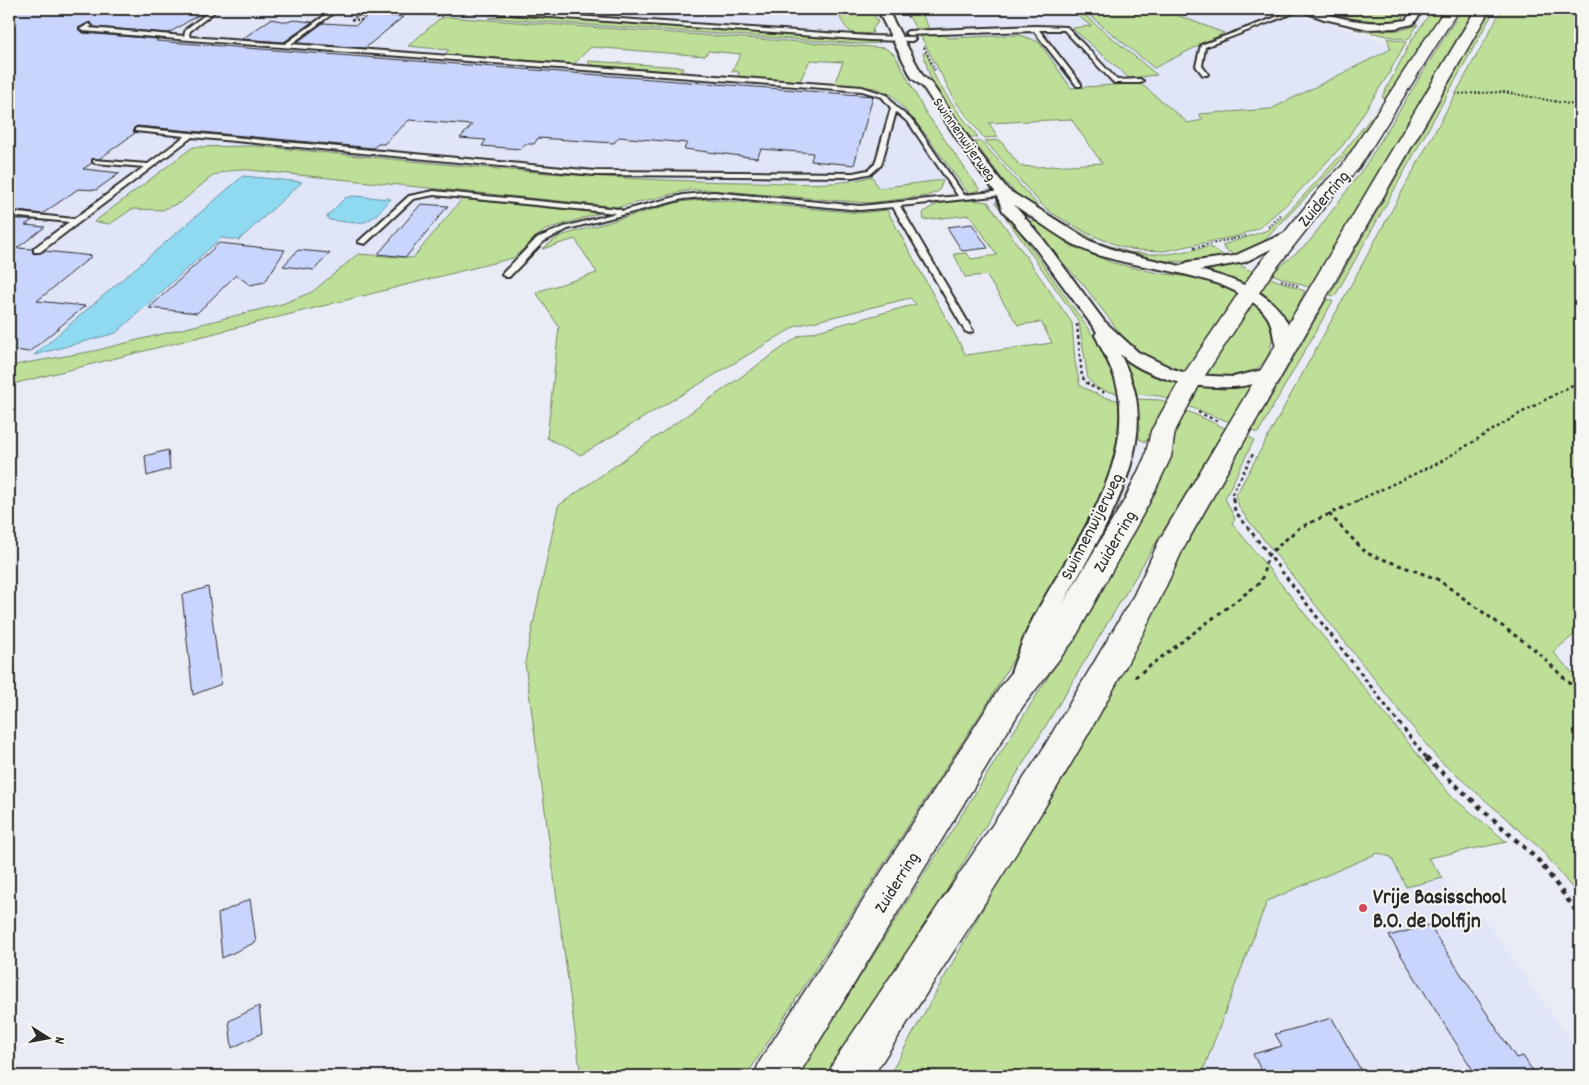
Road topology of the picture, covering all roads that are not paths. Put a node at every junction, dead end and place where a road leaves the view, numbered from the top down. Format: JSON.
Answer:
{"nodes":[{"id":1,"x":216,"y":9,"type":"edge"},
{"id":2,"x":337,"y":9,"type":"edge"},
{"id":3,"x":453,"y":9,"type":"edge"},
{"id":4,"x":882,"y":9,"type":"edge"},
{"id":5,"x":1301,"y":9,"type":"edge"},
{"id":6,"x":1419,"y":9,"type":"edge"},
{"id":7,"x":1452,"y":9,"type":"edge"},
{"id":8,"x":1483,"y":9,"type":"edge"},
{"id":9,"x":89,"y":26,"type":"dead end"},
{"id":10,"x":1035,"y":28,"type":"junction"},
{"id":11,"x":909,"y":32,"type":"junction"},
{"id":12,"x":896,"y":36,"type":"junction"},
{"id":13,"x":189,"y":38,"type":"junction"},
{"id":14,"x":287,"y":45,"type":"junction"},
{"id":15,"x":1205,"y":74,"type":"dead end"},
{"id":16,"x":1140,"y":81,"type":"dead end"},
{"id":17,"x":926,"y":85,"type":"junction"},
{"id":18,"x":1079,"y":85,"type":"dead end"},
{"id":19,"x":894,"y":108,"type":"junction"},
{"id":20,"x":137,"y":130,"type":"dead end"},
{"id":21,"x":191,"y":135,"type":"junction"},
{"id":22,"x":96,"y":161,"type":"dead end"},
{"id":23,"x":150,"y":166,"type":"junction"},
{"id":24,"x":1003,"y":193,"type":"junction"},
{"id":25,"x":962,"y":197,"type":"junction"},
{"id":26,"x":896,"y":205,"type":"junction"},
{"id":27,"x":625,"y":212,"type":"junction"},
{"id":28,"x":9,"y":214,"type":"edge"},
{"id":29,"x":75,"y":221,"type":"junction"},
{"id":30,"x":1288,"y":223,"type":"junction"},
{"id":31,"x":362,"y":242,"type":"dead end"},
{"id":32,"x":36,"y":250,"type":"dead end"},
{"id":33,"x":1170,"y":267,"type":"junction"},
{"id":34,"x":506,"y":275,"type":"dead end"},
{"id":35,"x":1248,"y":292,"type":"junction"},
{"id":36,"x":1098,"y":324,"type":"junction"},
{"id":37,"x":969,"y":331,"type":"dead end"},
{"id":38,"x":1285,"y":348,"type":"junction"},
{"id":39,"x":1271,"y":372,"type":"junction"},
{"id":40,"x":1191,"y":380,"type":"junction"},
{"id":41,"x":1012,"y":696,"type":"junction"},
{"id":42,"x":774,"y":1076,"type":"edge"},
{"id":43,"x":849,"y":1076,"type":"edge"}],
"edges":[{"from":1,"to":13,"type":"lane"},
{"from":2,"to":14,"type":"lane"},
{"from":3,"to":12,"type":"lane"},
{"from":4,"to":12,"type":"street","name":"Swinnenwijerweg"},
{"from":5,"to":6,"type":"street"},
{"from":5,"to":15,"type":"lane"},
{"from":7,"to":30,"type":"main road","name":"Zuiderring"},
{"from":8,"to":38,"type":"main road","name":"Zuiderring"},
{"from":9,"to":13,"type":"lane"},
{"from":10,"to":11,"type":"lane"},
{"from":10,"to":16,"type":"lane"},
{"from":10,"to":18,"type":"lane"},
{"from":11,"to":12,"type":"lane"},
{"from":11,"to":12,"type":"lane"},
{"from":11,"to":17,"type":"street","name":"Swinnenwijerweg"},
{"from":12,"to":17,"type":"street","name":"Swinnenwijerweg"},
{"from":13,"to":14,"type":"lane"},
{"from":14,"to":19,"type":"lane"},
{"from":17,"to":24,"type":"street","name":"Swinnenwijerweg"},
{"from":19,"to":21,"type":"lane"},
{"from":19,"to":25,"type":"lane"},
{"from":20,"to":21,"type":"lane"},
{"from":21,"to":23,"type":"lane"},
{"from":22,"to":23,"type":"lane"},
{"from":23,"to":29,"type":"lane"},
{"from":24,"to":25,"type":"lane"},
{"from":24,"to":33,"type":"street","name":"Swinnenwijerweg"},
{"from":24,"to":36,"type":"street","name":"Swinnenwijerweg"},
{"from":25,"to":26,"type":"lane"},
{"from":26,"to":27,"type":"lane"},
{"from":26,"to":37,"type":"lane"},
{"from":27,"to":31,"type":"lane"},
{"from":27,"to":34,"type":"lane"},
{"from":28,"to":29,"type":"lane"},
{"from":29,"to":32,"type":"lane"},
{"from":30,"to":33,"type":"street","name":"Swinnenwijerweg"},
{"from":30,"to":35,"type":"main road","name":"Zuiderring"},
{"from":33,"to":35,"type":"street","name":"Swinnenwijerweg"},
{"from":35,"to":38,"type":"street","name":"Swinnenwijerweg"},
{"from":35,"to":40,"type":"main road","name":"Zuiderring"},
{"from":36,"to":40,"type":"street","name":"Swinnenwijerweg"},
{"from":36,"to":41,"type":"street","name":"Swinnenwijerweg"},
{"from":38,"to":39,"type":"main road","name":"Zuiderring"},
{"from":39,"to":40,"type":"street","name":"Swinnenwijerweg"},
{"from":39,"to":43,"type":"main road","name":"Zuiderring"},
{"from":40,"to":41,"type":"main road","name":"Zuiderring"},
{"from":41,"to":42,"type":"main road","name":"Zuiderring"}]}
